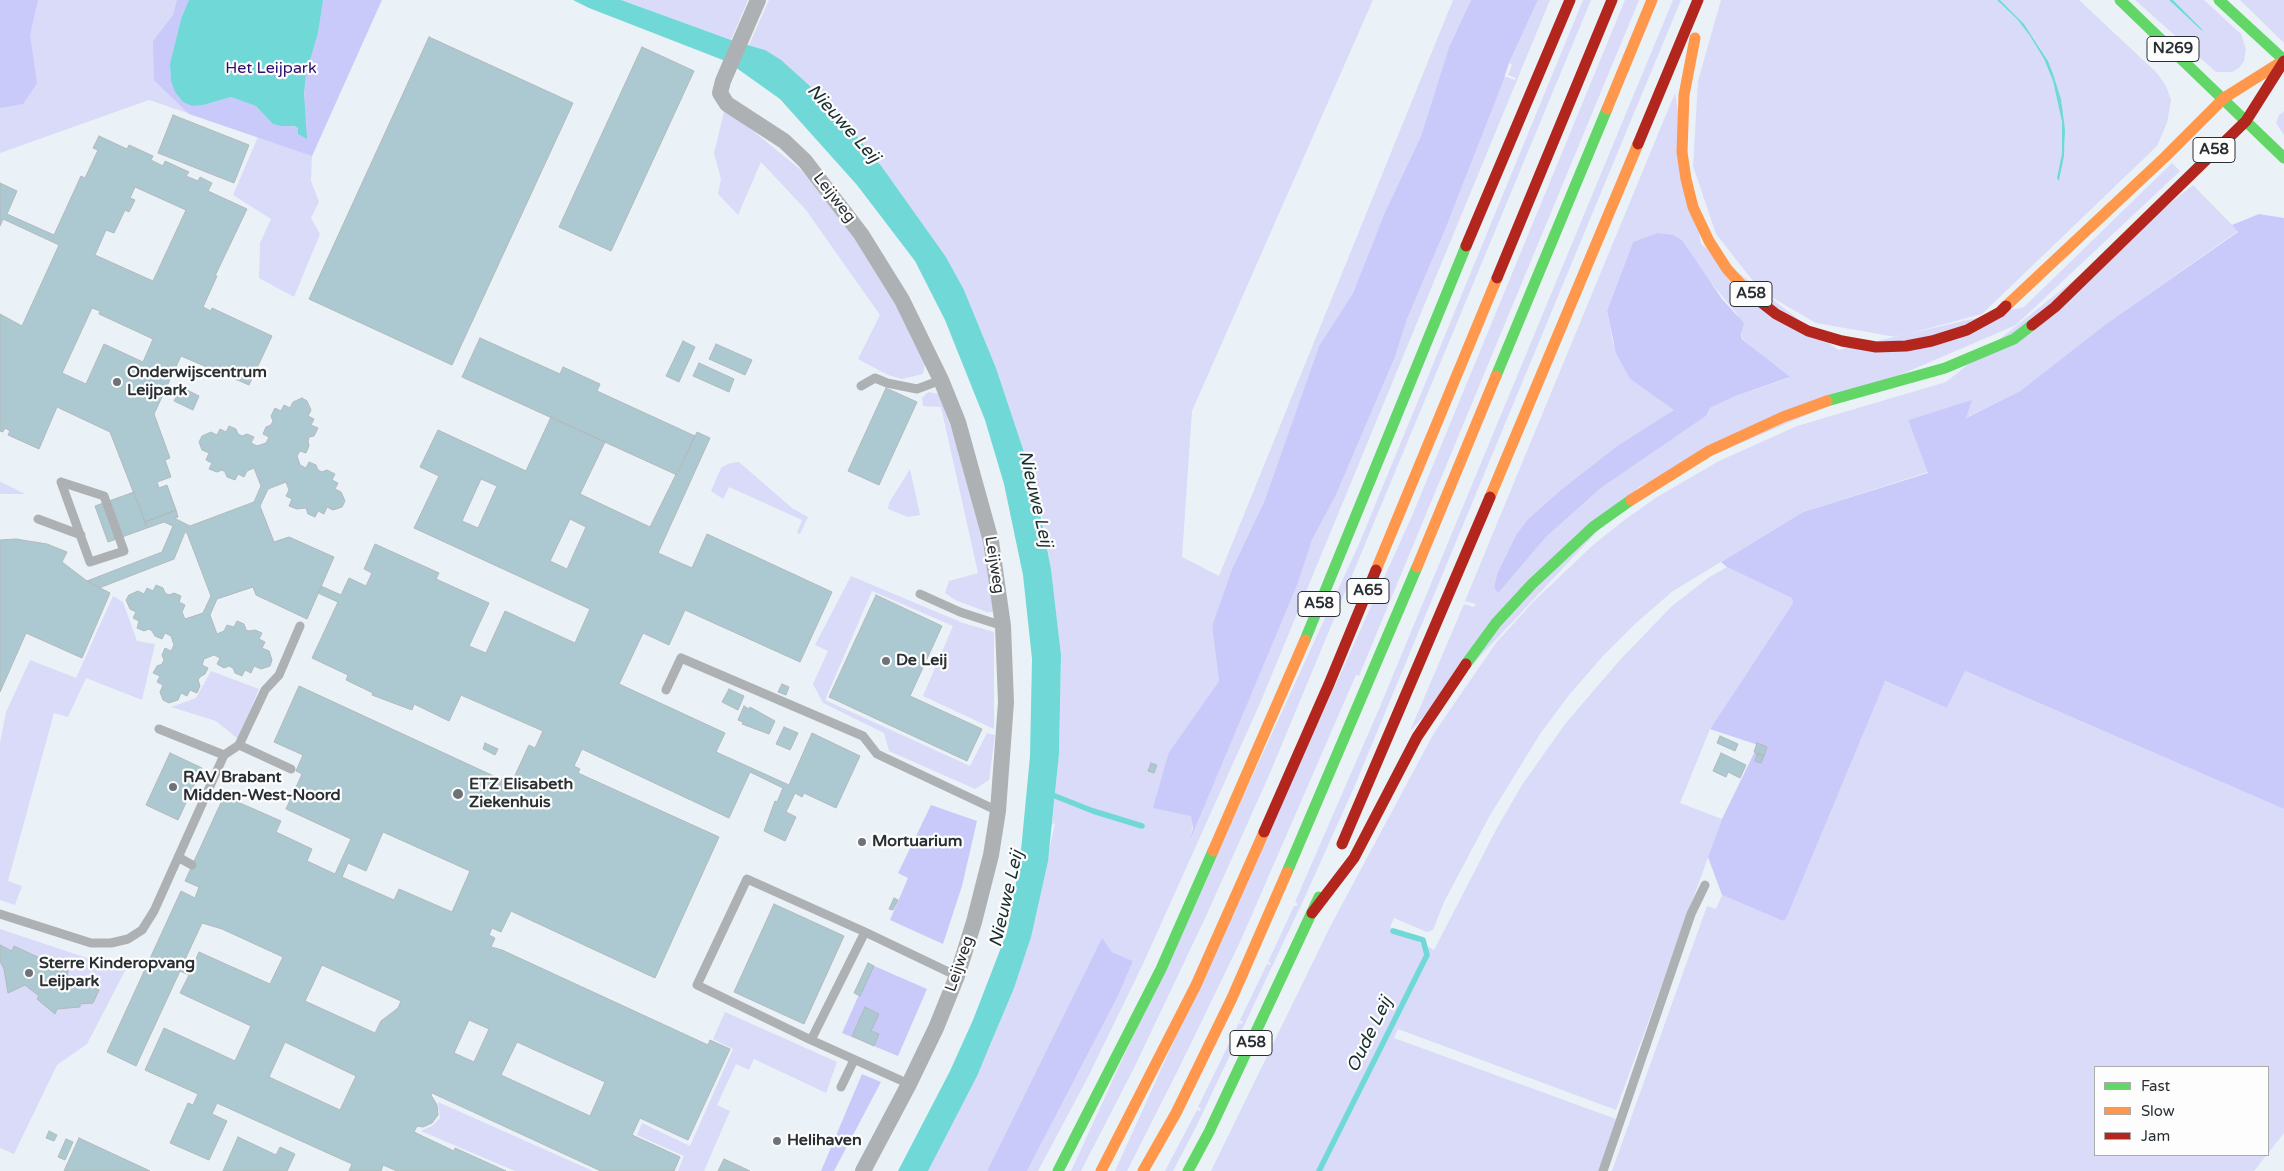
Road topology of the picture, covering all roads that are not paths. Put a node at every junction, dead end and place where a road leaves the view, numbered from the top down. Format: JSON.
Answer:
{"nodes":[{"id":1,"x":758,"y":0,"type":"edge"},
{"id":2,"x":1570,"y":0,"type":"edge"},
{"id":3,"x":1612,"y":0,"type":"edge"},
{"id":4,"x":1652,"y":0,"type":"edge"},
{"id":5,"x":1700,"y":0,"type":"edge"},
{"id":6,"x":2120,"y":0,"type":"edge"},
{"id":7,"x":2219,"y":0,"type":"edge"},
{"id":8,"x":2284,"y":60,"type":"edge"},
{"id":9,"x":2224,"y":98,"type":"junction"},
{"id":10,"x":2246,"y":121,"type":"junction"},
{"id":11,"x":2284,"y":158,"type":"edge"},
{"id":12,"x":941,"y":380,"type":"junction"},
{"id":13,"x":861,"y":386,"type":"dead end"},
{"id":14,"x":38,"y":519,"type":"dead end"},
{"id":15,"x":80,"y":535,"type":"junction"},
{"id":16,"x":920,"y":594,"type":"dead end"},
{"id":17,"x":300,"y":626,"type":"dead end"},
{"id":18,"x":1003,"y":626,"type":"junction"},
{"id":19,"x":666,"y":690,"type":"dead end"},
{"id":20,"x":159,"y":729,"type":"dead end"},
{"id":21,"x":239,"y":745,"type":"junction"},
{"id":22,"x":224,"y":756,"type":"junction"},
{"id":23,"x":291,"y":769,"type":"dead end"},
{"id":24,"x":998,"y":811,"type":"junction"},
{"id":25,"x":1339,"y":851,"type":"dead end"},
{"id":26,"x":178,"y":857,"type":"junction"},
{"id":27,"x":192,"y":864,"type":"dead end"},
{"id":28,"x":1331,"y":869,"type":"dead end"},
{"id":29,"x":1705,"y":885,"type":"dead end"},
{"id":30,"x":1312,"y":913,"type":"junction"},
{"id":31,"x":0,"y":914,"type":"edge"},
{"id":32,"x":865,"y":932,"type":"junction"},
{"id":33,"x":957,"y":976,"type":"junction"},
{"id":34,"x":811,"y":1040,"type":"junction"},
{"id":35,"x":854,"y":1060,"type":"junction"},
{"id":36,"x":909,"y":1084,"type":"junction"},
{"id":37,"x":841,"y":1087,"type":"dead end"},
{"id":38,"x":863,"y":1171,"type":"edge"},
{"id":39,"x":1058,"y":1171,"type":"edge"},
{"id":40,"x":1101,"y":1171,"type":"edge"},
{"id":41,"x":1143,"y":1171,"type":"edge"},
{"id":42,"x":1188,"y":1171,"type":"edge"},
{"id":43,"x":1603,"y":1171,"type":"edge"}],
"edges":[{"from":1,"to":12,"type":"street","name":"Leijweg"},
{"from":2,"to":39,"type":"highway","number":"A58"},
{"from":3,"to":40,"type":"highway","number":"A65"},
{"from":4,"to":41,"type":"highway","number":"A65"},
{"from":5,"to":9,"type":"highway","number":"A58"},
{"from":5,"to":25,"type":"highway","number":"A58"},
{"from":6,"to":9,"type":"highway","number":"N269"},
{"from":7,"to":8,"type":"highway"},
{"from":8,"to":9,"type":"highway","number":"A58"},
{"from":8,"to":10,"type":"highway","number":"A58"},
{"from":9,"to":10,"type":"highway","number":"N269"},
{"from":10,"to":11,"type":"highway","number":"N269"},
{"from":10,"to":30,"type":"highway","number":"A58"},
{"from":12,"to":13,"type":"lane"},
{"from":12,"to":18,"type":"street","name":"Leijweg"},
{"from":14,"to":15,"type":"lane"},
{"from":15,"to":15,"type":"lane"},
{"from":16,"to":18,"type":"lane"},
{"from":17,"to":21,"type":"lane"},
{"from":18,"to":24,"type":"street","name":"Leijweg"},
{"from":19,"to":24,"type":"lane"},
{"from":20,"to":22,"type":"lane"},
{"from":21,"to":22,"type":"lane"},
{"from":21,"to":23,"type":"lane"},
{"from":22,"to":26,"type":"lane"},
{"from":24,"to":33,"type":"street","name":"Leijweg"},
{"from":26,"to":27,"type":"lane"},
{"from":26,"to":31,"type":"lane"},
{"from":28,"to":30,"type":"highway","number":"A58"},
{"from":29,"to":43,"type":"lane"},
{"from":30,"to":42,"type":"highway","number":"A58"},
{"from":32,"to":33,"type":"lane"},
{"from":32,"to":34,"type":"lane"},
{"from":32,"to":34,"type":"lane"},
{"from":33,"to":36,"type":"street","name":"Leijweg"},
{"from":34,"to":35,"type":"lane"},
{"from":35,"to":36,"type":"lane"},
{"from":35,"to":37,"type":"lane"},
{"from":36,"to":38,"type":"street","name":"Leijweg"}]}
